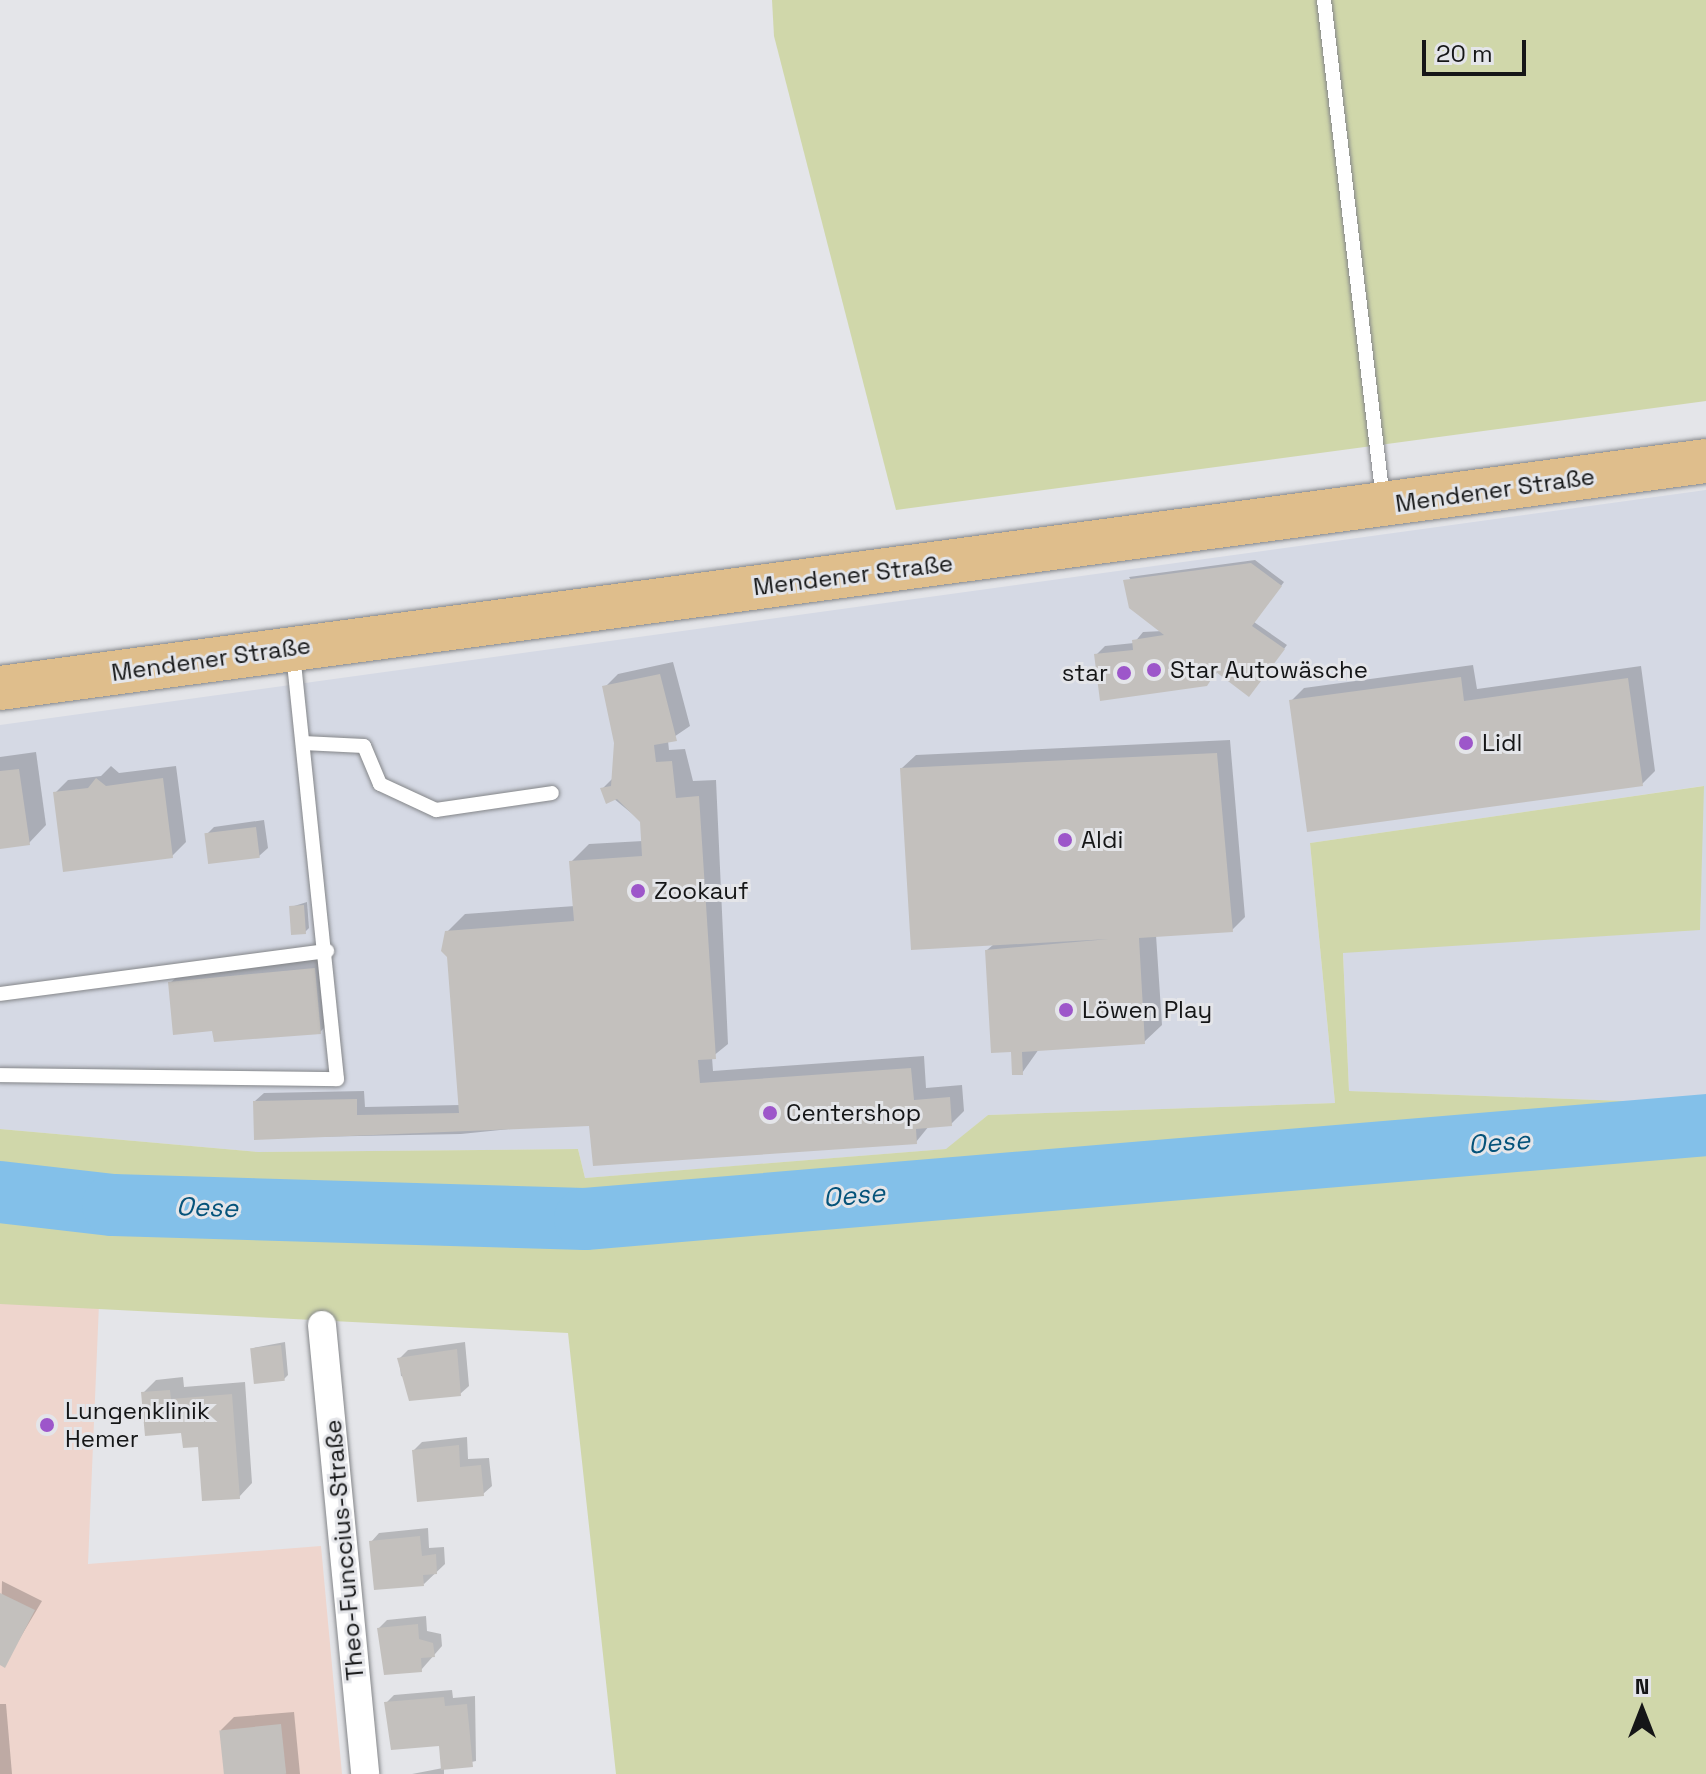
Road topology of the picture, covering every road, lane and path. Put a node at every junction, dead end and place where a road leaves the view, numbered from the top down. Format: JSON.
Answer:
{"nodes":[{"id":1,"x":1324,"y":0,"type":"edge"},
{"id":2,"x":1706,"y":461,"type":"edge"},
{"id":3,"x":1383,"y":505,"type":"junction"},
{"id":4,"x":293,"y":648,"type":"junction"},
{"id":5,"x":0,"y":688,"type":"edge"},
{"id":6,"x":303,"y":743,"type":"junction"},
{"id":7,"x":552,"y":793,"type":"dead end"},
{"id":8,"x":327,"y":951,"type":"junction"},
{"id":9,"x":0,"y":994,"type":"edge"},
{"id":10,"x":0,"y":1075,"type":"edge"},
{"id":11,"x":322,"y":1325,"type":"dead end"},
{"id":12,"x":365,"y":1774,"type":"edge"}],
"edges":[{"from":1,"to":3,"type":"lane"},
{"from":2,"to":3,"type":"main road","name":"Mendener Straße"},
{"from":3,"to":4,"type":"main road","name":"Mendener Straße"},
{"from":4,"to":5,"type":"main road","name":"Mendener Straße"},
{"from":4,"to":6,"type":"lane"},
{"from":6,"to":7,"type":"lane"},
{"from":6,"to":8,"type":"lane"},
{"from":8,"to":9,"type":"lane"},
{"from":8,"to":10,"type":"lane"},
{"from":11,"to":12,"type":"street","name":"Theo-Funccius-Straße"}]}
